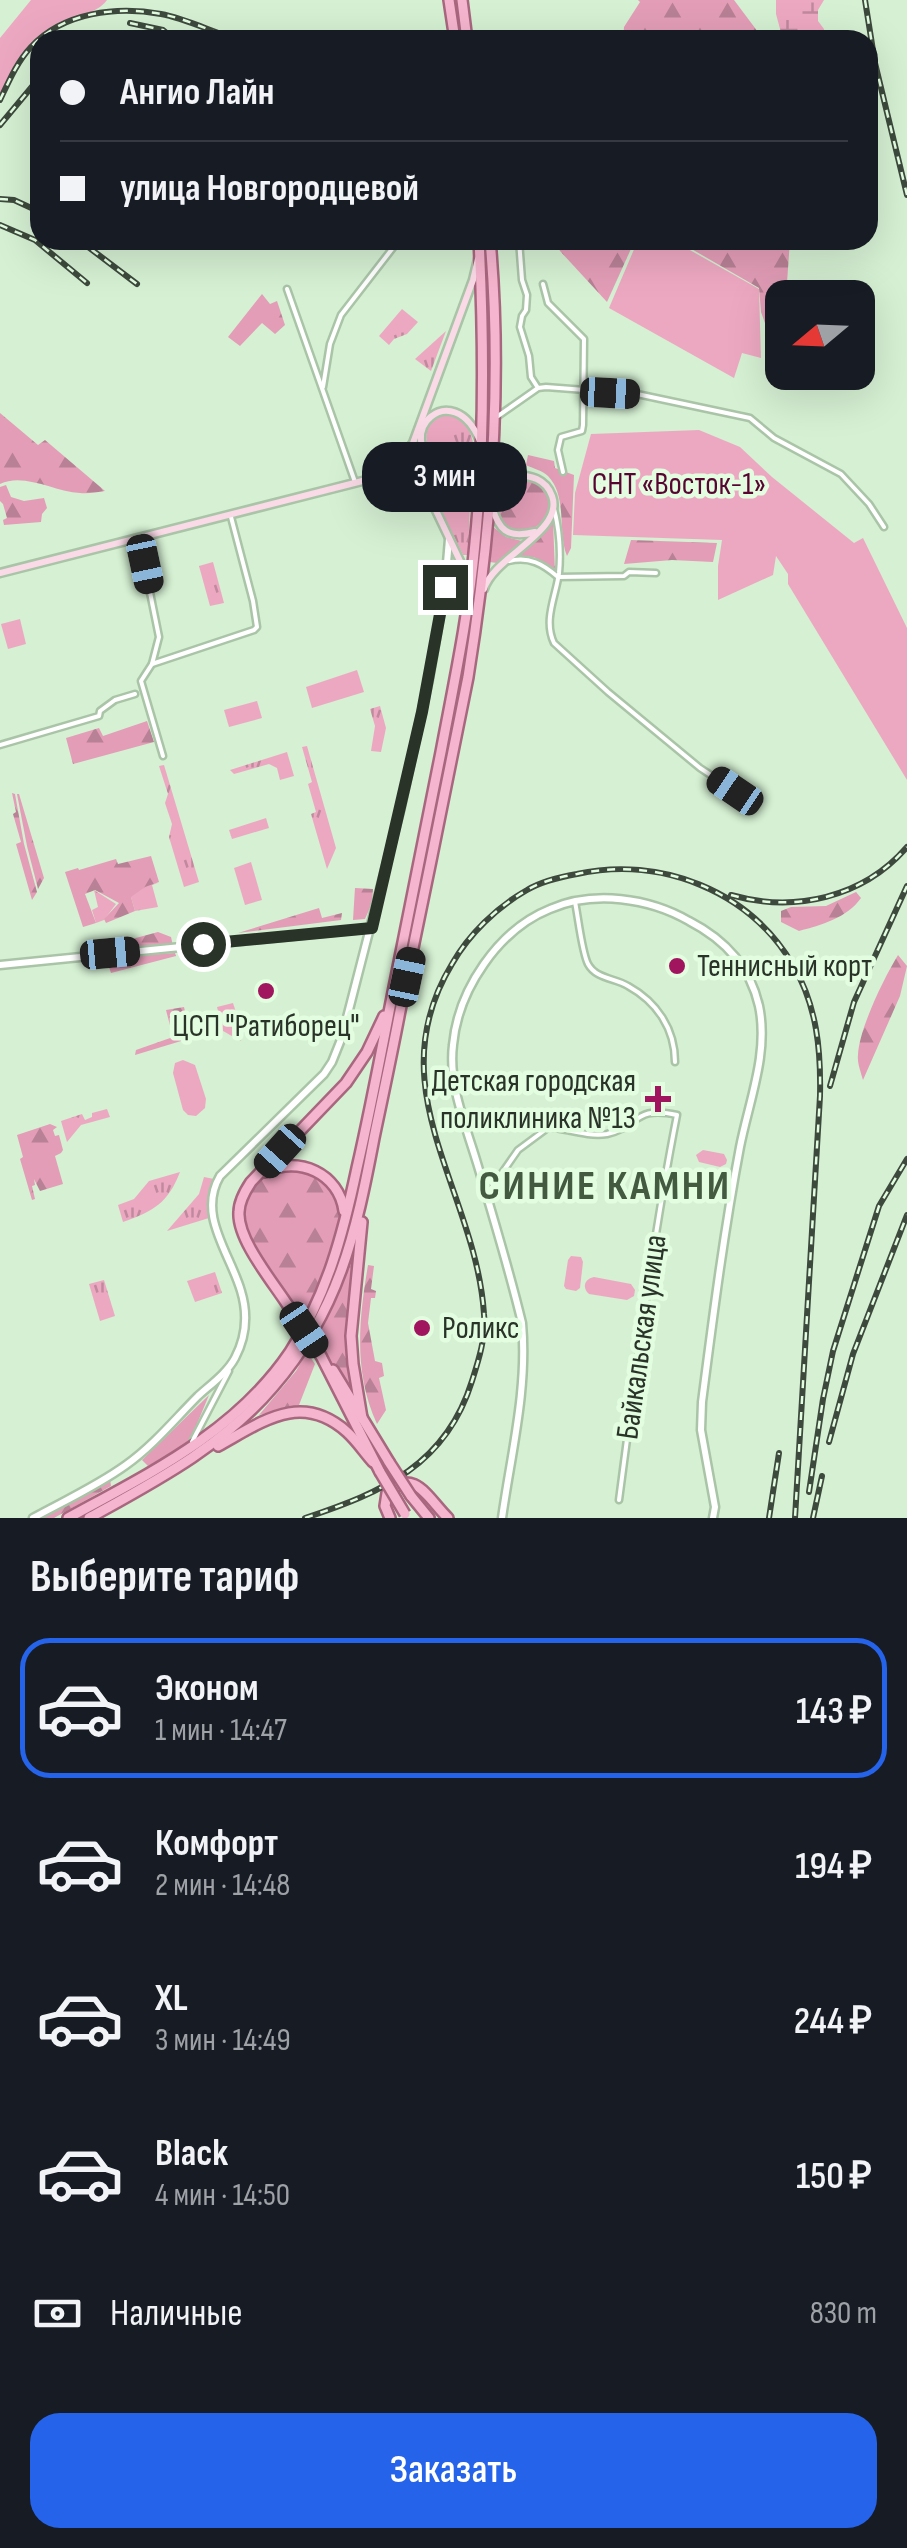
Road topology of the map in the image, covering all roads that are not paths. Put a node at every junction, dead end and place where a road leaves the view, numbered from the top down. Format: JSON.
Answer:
{"nodes":[{"id":1,"x":449,"y":0,"type":"edge"},
{"id":2,"x":462,"y":0,"type":"edge"},
{"id":3,"x":454,"y":30,"type":"edge"},
{"id":4,"x":466,"y":30,"type":"edge"},
{"id":5,"x":391,"y":250,"type":"edge"},
{"id":6,"x":490,"y":250,"type":"edge"},
{"id":7,"x":520,"y":250,"type":"edge"},
{"id":8,"x":479,"y":253,"type":"joint"},
{"id":9,"x":543,"y":284,"type":"dead end"},
{"id":10,"x":287,"y":289,"type":"dead end"},
{"id":11,"x":323,"y":387,"type":"junction"},
{"id":12,"x":536,"y":389,"type":"junction"},
{"id":13,"x":582,"y":390,"type":"junction"},
{"id":14,"x":494,"y":418,"type":"junction"},
{"id":15,"x":481,"y":444,"type":"junction"},
{"id":16,"x":443,"y":469,"type":"junction"},
{"id":17,"x":562,"y":472,"type":"dead end"},
{"id":18,"x":386,"y":475,"type":"junction"},
{"id":19,"x":490,"y":481,"type":"junction"},
{"id":20,"x":354,"y":482,"type":"junction"},
{"id":21,"x":554,"y":508,"type":"junction"},
{"id":22,"x":231,"y":515,"type":"junction"},
{"id":23,"x":884,"y":527,"type":"dead end"},
{"id":24,"x":540,"y":530,"type":"junction"},
{"id":25,"x":139,"y":538,"type":"junction"},
{"id":26,"x":449,"y":538,"type":"junction"},
{"id":27,"x":460,"y":561,"type":"junction"},
{"id":28,"x":448,"y":563,"type":"junction"},
{"id":29,"x":500,"y":565,"type":"junction"},
{"id":30,"x":0,"y":573,"type":"edge"},
{"id":31,"x":656,"y":573,"type":"dead end"},
{"id":32,"x":558,"y":577,"type":"junction"},
{"id":33,"x":478,"y":615,"type":"junction"},
{"id":34,"x":462,"y":635,"type":"junction"},
{"id":35,"x":152,"y":664,"type":"junction"},
{"id":36,"x":136,"y":694,"type":"dead end"},
{"id":37,"x":0,"y":744,"type":"edge"},
{"id":38,"x":163,"y":756,"type":"dead end"},
{"id":39,"x":735,"y":791,"type":"dead end"},
{"id":40,"x":575,"y":902,"type":"junction"},
{"id":41,"x":372,"y":928,"type":"junction"},
{"id":42,"x":0,"y":964,"type":"edge"},
{"id":43,"x":397,"y":976,"type":"junction"},
{"id":44,"x":675,"y":1062,"type":"dead end"},
{"id":45,"x":368,"y":1169,"type":"junction"},
{"id":46,"x":251,"y":1182,"type":"junction"},
{"id":47,"x":486,"y":1196,"type":"junction"},
{"id":48,"x":330,"y":1274,"type":"junction"},
{"id":49,"x":321,"y":1356,"type":"junction"},
{"id":50,"x":291,"y":1357,"type":"junction"},
{"id":51,"x":233,"y":1362,"type":"junction"},
{"id":52,"x":212,"y":1383,"type":"junction"},
{"id":53,"x":220,"y":1391,"type":"junction"},
{"id":54,"x":362,"y":1418,"type":"junction"},
{"id":55,"x":187,"y":1457,"type":"junction"},
{"id":56,"x":373,"y":1462,"type":"junction"},
{"id":57,"x":620,"y":1500,"type":"dead end"},
{"id":58,"x":406,"y":1516,"type":"edge"},
{"id":59,"x":33,"y":1518,"type":"edge"},
{"id":60,"x":68,"y":1518,"type":"edge"},
{"id":61,"x":89,"y":1518,"type":"edge"},
{"id":62,"x":390,"y":1518,"type":"edge"},
{"id":63,"x":429,"y":1518,"type":"edge"},
{"id":64,"x":448,"y":1518,"type":"edge"},
{"id":65,"x":502,"y":1518,"type":"edge"},
{"id":66,"x":713,"y":1518,"type":"edge"}],
"edges":[{"from":1,"to":3,"type":"main road"},
{"from":2,"to":4,"type":"main road"},
{"from":5,"to":11,"type":"street"},
{"from":6,"to":14,"type":"main road"},
{"from":7,"to":12,"type":"street"},
{"from":8,"to":15,"type":"main road"},
{"from":8,"to":18,"type":"main road"},
{"from":9,"to":13,"type":"street"},
{"from":10,"to":11,"type":"street"},
{"from":11,"to":20,"type":"street"},
{"from":12,"to":13,"type":"street"},
{"from":12,"to":14,"type":"street"},
{"from":13,"to":17,"type":"street"},
{"from":13,"to":23,"type":"street"},
{"from":14,"to":19,"type":"main road"},
{"from":15,"to":16,"type":"main road"},
{"from":15,"to":34,"type":"main road"},
{"from":16,"to":18,"type":"main road"},
{"from":16,"to":21,"type":"main road","bridge":true},
{"from":18,"to":20,"type":"main road"},
{"from":18,"to":26,"type":"main road"},
{"from":19,"to":24,"type":"main road"},
{"from":19,"to":33,"type":"main road"},
{"from":20,"to":22,"type":"main road"},
{"from":21,"to":24,"type":"main road"},
{"from":21,"to":32,"type":"street"},
{"from":22,"to":25,"type":"main road"},
{"from":22,"to":35,"type":"street"},
{"from":24,"to":29,"type":"main road"},
{"from":25,"to":30,"type":"main road"},
{"from":25,"to":35,"type":"street"},
{"from":26,"to":27,"type":"main road"},
{"from":26,"to":28,"type":"street"},
{"from":27,"to":28,"type":"street"},
{"from":27,"to":34,"type":"main road"},
{"from":28,"to":41,"type":"street"},
{"from":29,"to":32,"type":"street"},
{"from":29,"to":33,"type":"main road"},
{"from":31,"to":32,"type":"street"},
{"from":32,"to":39,"type":"street"},
{"from":33,"to":45,"type":"main road"},
{"from":34,"to":43,"type":"main road"},
{"from":35,"to":38,"type":"street"},
{"from":36,"to":37,"type":"street"},
{"from":40,"to":44,"type":"street"},
{"from":40,"to":47,"type":"street"},
{"from":40,"to":66,"type":"street"},
{"from":41,"to":42,"type":"street"},
{"from":41,"to":51,"type":"street"},
{"from":43,"to":46,"type":"main road"},
{"from":43,"to":48,"type":"main road"},
{"from":45,"to":50,"type":"main road"},
{"from":45,"to":54,"type":"main road"},
{"from":46,"to":48,"type":"main road"},
{"from":46,"to":49,"type":"main road","bridge":true},
{"from":47,"to":57,"type":"street","name":"Байкальская улица"},
{"from":47,"to":65,"type":"street"},
{"from":48,"to":50,"type":"main road"},
{"from":49,"to":54,"type":"main road"},
{"from":49,"to":56,"type":"main road"},
{"from":50,"to":55,"type":"main road"},
{"from":51,"to":52,"type":"street"},
{"from":51,"to":53,"type":"street"},
{"from":52,"to":53,"type":"street"},
{"from":52,"to":59,"type":"street"},
{"from":53,"to":55,"type":"street"},
{"from":54,"to":63,"type":"main road","bridge":true},
{"from":55,"to":56,"type":"main road"},
{"from":55,"to":60,"type":"main road"},
{"from":55,"to":61,"type":"main road"},
{"from":56,"to":58,"type":"main road","bridge":true},
{"from":62,"to":64,"type":"main road"}]}
